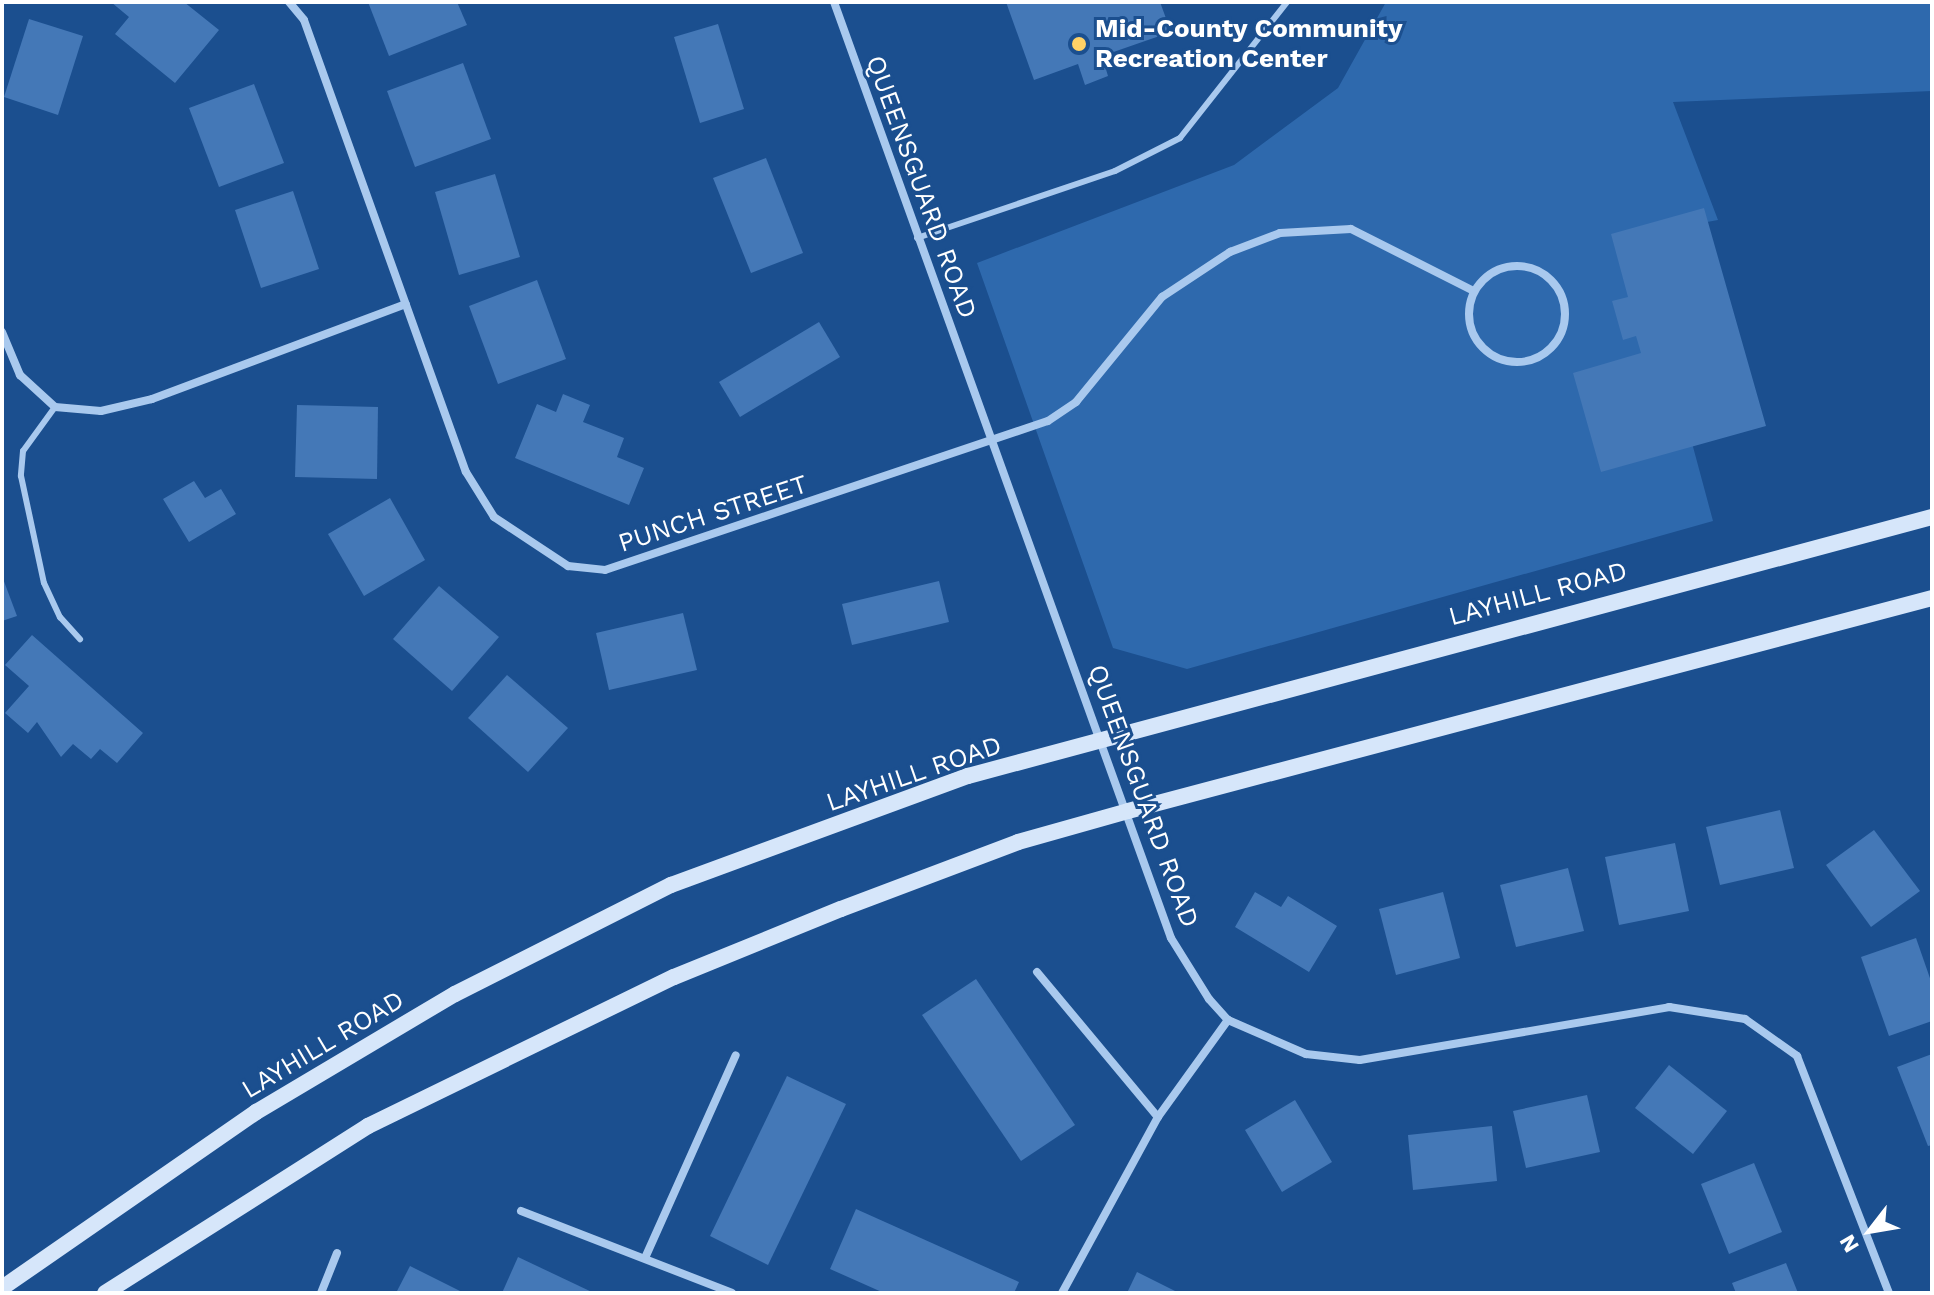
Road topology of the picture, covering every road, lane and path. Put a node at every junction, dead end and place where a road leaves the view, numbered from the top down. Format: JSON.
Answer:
{"nodes":[{"id":1,"x":289,"y":2,"type":"edge"},
{"id":2,"x":834,"y":2,"type":"edge"},
{"id":3,"x":1287,"y":2,"type":"edge"},
{"id":4,"x":917,"y":238,"type":"junction"},
{"id":5,"x":1474,"y":291,"type":"junction"},
{"id":6,"x":406,"y":304,"type":"junction"},
{"id":7,"x":2,"y":332,"type":"edge"},
{"id":8,"x":55,"y":407,"type":"junction"},
{"id":9,"x":990,"y":443,"type":"junction"},
{"id":10,"x":1932,"y":517,"type":"edge"},
{"id":11,"x":1932,"y":598,"type":"edge"},
{"id":12,"x":80,"y":639,"type":"dead end"},
{"id":13,"x":1105,"y":743,"type":"junction"},
{"id":14,"x":1128,"y":811,"type":"junction"},
{"id":15,"x":1037,"y":972,"type":"dead end"},
{"id":16,"x":1228,"y":1020,"type":"junction"},
{"id":17,"x":736,"y":1055,"type":"dead end"},
{"id":18,"x":1158,"y":1117,"type":"junction"},
{"id":19,"x":521,"y":1211,"type":"dead end"},
{"id":20,"x":337,"y":1253,"type":"dead end"},
{"id":21,"x":645,"y":1258,"type":"junction"},
{"id":22,"x":2,"y":1288,"type":"edge"},
{"id":23,"x":105,"y":1293,"type":"edge"},
{"id":24,"x":321,"y":1293,"type":"edge"},
{"id":25,"x":732,"y":1293,"type":"edge"},
{"id":26,"x":1062,"y":1293,"type":"edge"},
{"id":27,"x":1889,"y":1293,"type":"edge"}],
"edges":[{"from":1,"to":6,"type":"street","name":"PUNCH STREET"},
{"from":2,"to":4,"type":"street","name":"QUEENSGUARD ROAD"},
{"from":3,"to":4,"type":"lane"},
{"from":4,"to":9,"type":"street","name":"QUEENSGUARD ROAD"},
{"from":5,"to":5,"type":"street"},
{"from":5,"to":9,"type":"street","name":"PUNCH STREET"},
{"from":6,"to":8,"type":"street"},
{"from":6,"to":9,"type":"street","name":"PUNCH STREET"},
{"from":7,"to":8,"type":"street"},
{"from":8,"to":12,"type":"lane"},
{"from":9,"to":13,"type":"street","name":"QUEENSGUARD ROAD"},
{"from":10,"to":13,"type":"main road","name":"LAYHILL ROAD"},
{"from":11,"to":14,"type":"main road"},
{"from":13,"to":14,"type":"street","name":"QUEENSGUARD ROAD"},
{"from":13,"to":22,"type":"main road","name":"LAYHILL ROAD"},
{"from":14,"to":16,"type":"street","name":"QUEENSGUARD ROAD"},
{"from":14,"to":23,"type":"main road"},
{"from":15,"to":18,"type":"street"},
{"from":16,"to":18,"type":"street"},
{"from":16,"to":27,"type":"street"},
{"from":17,"to":21,"type":"street"},
{"from":18,"to":26,"type":"street"},
{"from":19,"to":21,"type":"street"},
{"from":20,"to":24,"type":"street"},
{"from":21,"to":25,"type":"street"}]}
